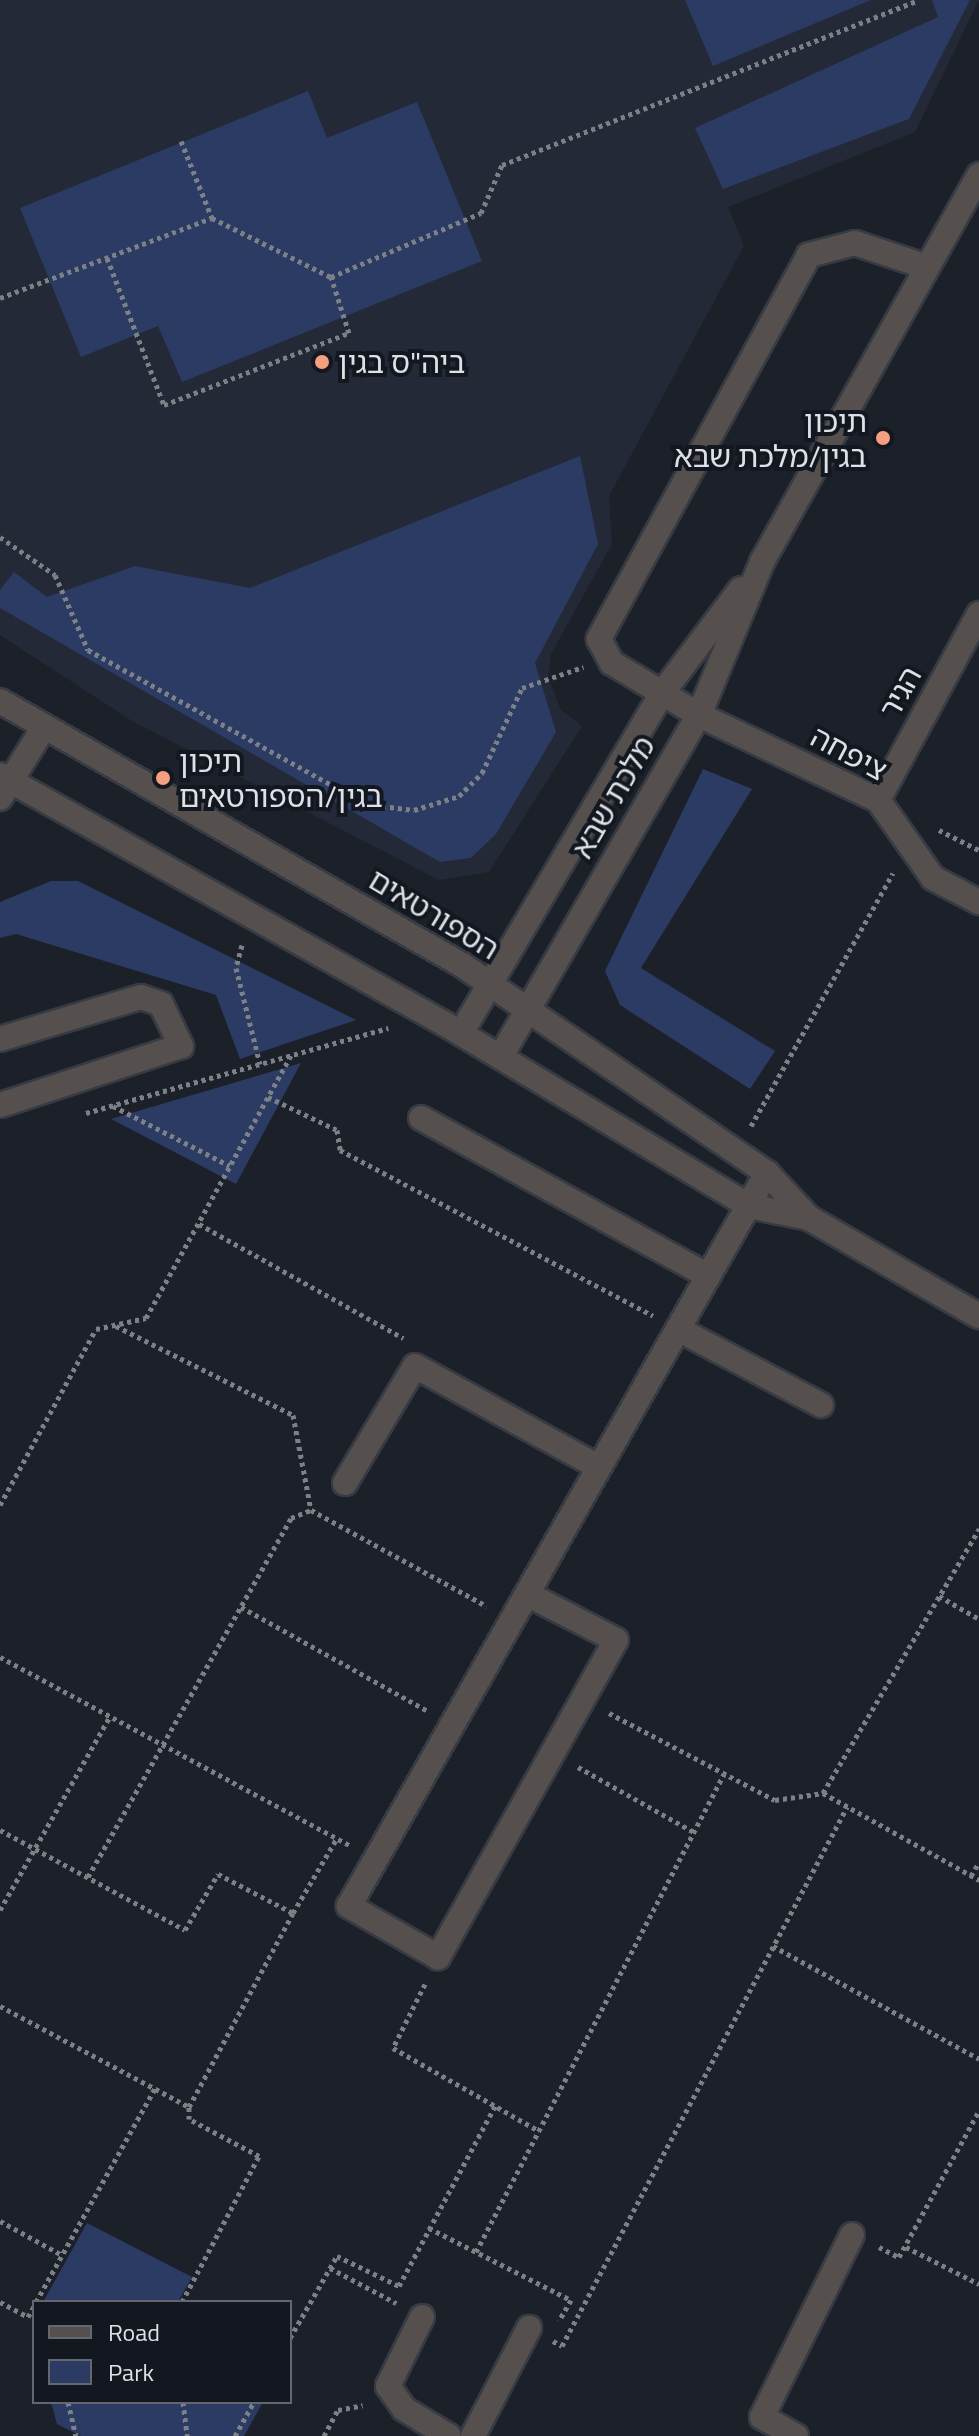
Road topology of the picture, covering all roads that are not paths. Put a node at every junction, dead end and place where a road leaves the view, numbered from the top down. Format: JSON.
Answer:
{"nodes":[{"id":1,"x":979,"y":175,"type":"edge"},
{"id":2,"x":927,"y":267,"type":"junction"},
{"id":3,"x":762,"y":562,"type":"junction"},
{"id":4,"x":979,"y":614,"type":"edge"},
{"id":5,"x":663,"y":692,"type":"junction"},
{"id":6,"x":0,"y":701,"type":"edge"},
{"id":7,"x":699,"y":715,"type":"junction"},
{"id":8,"x":44,"y":727,"type":"junction"},
{"id":9,"x":3,"y":785,"type":"edge"},
{"id":10,"x":878,"y":800,"type":"junction"},
{"id":11,"x":979,"y":902,"type":"edge"},
{"id":12,"x":489,"y":984,"type":"junction"},
{"id":13,"x":526,"y":1010,"type":"junction"},
{"id":14,"x":461,"y":1033,"type":"junction"},
{"id":15,"x":0,"y":1039,"type":"edge"},
{"id":16,"x":501,"y":1056,"type":"junction"},
{"id":17,"x":0,"y":1105,"type":"edge"},
{"id":18,"x":421,"y":1118,"type":"dead end"},
{"id":19,"x":767,"y":1173,"type":"junction"},
{"id":20,"x":749,"y":1206,"type":"junction"},
{"id":21,"x":809,"y":1218,"type":"junction"},
{"id":22,"x":708,"y":1276,"type":"junction"},
{"id":23,"x":979,"y":1316,"type":"edge"},
{"id":24,"x":678,"y":1329,"type":"junction"},
{"id":25,"x":821,"y":1405,"type":"dead end"},
{"id":26,"x":599,"y":1467,"type":"junction"},
{"id":27,"x":345,"y":1483,"type":"dead end"},
{"id":28,"x":527,"y":1594,"type":"junction"},
{"id":29,"x":852,"y":2235,"type":"road end"},
{"id":30,"x":422,"y":2317,"type":"road end"},
{"id":31,"x":539,"y":2333,"type":"road end"},
{"id":32,"x":449,"y":2436,"type":"edge"},
{"id":33,"x":473,"y":2436,"type":"edge"},
{"id":34,"x":796,"y":2436,"type":"edge"}],
"edges":[{"from":1,"to":2,"type":"street","name":"מלכת שבא"},
{"from":2,"to":3,"type":"street","name":"מלכת שבא"},
{"from":2,"to":5,"type":"street","name":"ציפחה"},
{"from":3,"to":5,"type":"street","name":"מלכת שבא"},
{"from":3,"to":7,"type":"street","name":"מלכת שבא"},
{"from":4,"to":10,"type":"street","name":"הגיר"},
{"from":5,"to":7,"type":"street","name":"ציפחה"},
{"from":5,"to":12,"type":"street","name":"מלכת שבא"},
{"from":6,"to":8,"type":"street","name":"הספורטאים"},
{"from":7,"to":10,"type":"street","name":"ציפחה"},
{"from":7,"to":13,"type":"street","name":"מלכת שבא"},
{"from":8,"to":9,"type":"street"},
{"from":8,"to":12,"type":"street","name":"הספורטאים"},
{"from":9,"to":14,"type":"street","name":"הספורטאים"},
{"from":10,"to":11,"type":"street","name":"ציפחה"},
{"from":12,"to":13,"type":"street","name":"הספורטאים"},
{"from":12,"to":14,"type":"street","name":"מלכת שבא"},
{"from":13,"to":16,"type":"street","name":"מלכת שבא"},
{"from":13,"to":19,"type":"street","name":"הספורטאים"},
{"from":14,"to":16,"type":"street","name":"הספורטאים"},
{"from":15,"to":17,"type":"street"},
{"from":16,"to":20,"type":"street","name":"הספורטאים"},
{"from":18,"to":22,"type":"street"},
{"from":19,"to":20,"type":"street"},
{"from":19,"to":21,"type":"street","name":"הספורטאים"},
{"from":20,"to":21,"type":"street","name":"הספורטאים"},
{"from":20,"to":22,"type":"street"},
{"from":21,"to":23,"type":"street","name":"הספורטאים"},
{"from":22,"to":24,"type":"street"},
{"from":24,"to":25,"type":"street"},
{"from":24,"to":26,"type":"street"},
{"from":26,"to":27,"type":"street"},
{"from":26,"to":28,"type":"street"},
{"from":28,"to":28,"type":"street"},
{"from":29,"to":34,"type":"street"},
{"from":30,"to":32,"type":"street"},
{"from":31,"to":33,"type":"street"}]}
